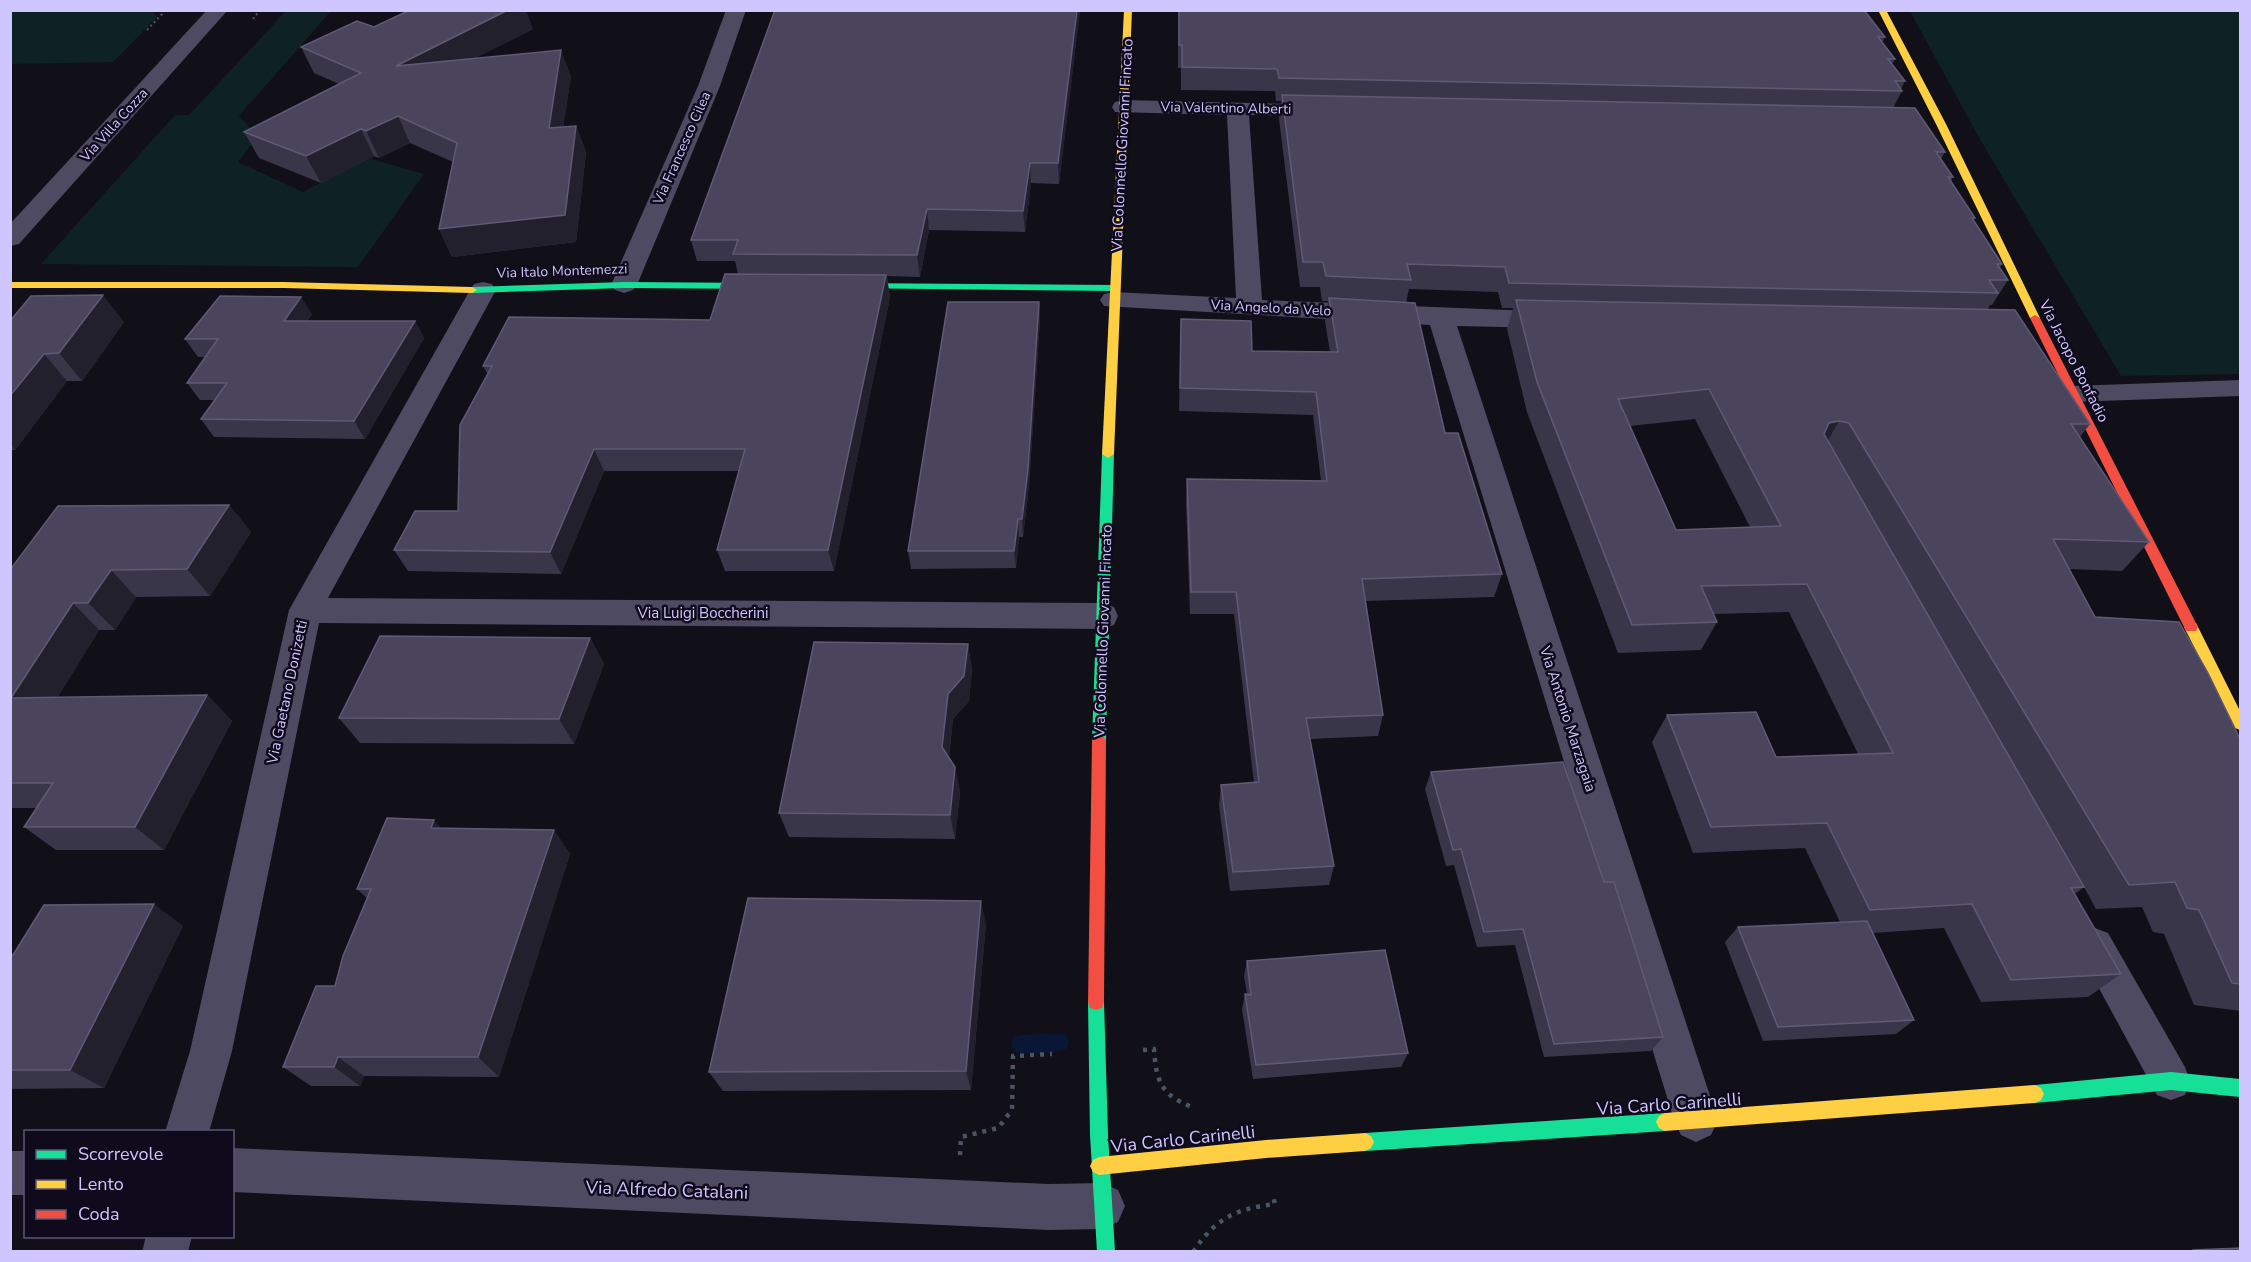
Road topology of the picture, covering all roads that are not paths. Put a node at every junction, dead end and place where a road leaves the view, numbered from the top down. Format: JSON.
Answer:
{"nodes":[{"id":1,"x":218,"y":10,"type":"edge"},
{"id":2,"x":736,"y":10,"type":"edge"},
{"id":3,"x":1128,"y":10,"type":"edge"},
{"id":4,"x":1882,"y":10,"type":"edge"},
{"id":5,"x":1123,"y":107,"type":"junction"},
{"id":6,"x":1238,"y":108,"type":"junction"},
{"id":7,"x":1345,"y":111,"type":"edge"},
{"id":8,"x":1917,"y":123,"type":"edge"},
{"id":9,"x":1941,"y":124,"type":"junction"},
{"id":10,"x":10,"y":239,"type":"edge"},
{"id":11,"x":10,"y":285,"type":"edge"},
{"id":12,"x":624,"y":285,"type":"junction"},
{"id":13,"x":776,"y":286,"type":"edge"},
{"id":14,"x":834,"y":286,"type":"edge"},
{"id":15,"x":483,"y":290,"type":"junction"},
{"id":16,"x":1114,"y":294,"type":"junction"},
{"id":17,"x":1249,"y":307,"type":"junction"},
{"id":18,"x":1441,"y":317,"type":"junction"},
{"id":19,"x":1584,"y":320,"type":"edge"},
{"id":20,"x":2241,"y":388,"type":"edge"},
{"id":21,"x":2072,"y":394,"type":"junction"},
{"id":22,"x":305,"y":610,"type":"junction"},
{"id":23,"x":1101,"y":616,"type":"junction"},
{"id":24,"x":2241,"y":724,"type":"edge"},
{"id":25,"x":2078,"y":916,"type":"edge"},
{"id":26,"x":2171,"y":1081,"type":"junction"},
{"id":27,"x":2241,"y":1088,"type":"edge"},
{"id":28,"x":1696,"y":1120,"type":"junction"},
{"id":29,"x":187,"y":1130,"type":"edge"},
{"id":30,"x":234,"y":1170,"type":"edge"},
{"id":31,"x":1100,"y":1186,"type":"junction"},
{"id":32,"x":1106,"y":1251,"type":"edge"}],
"edges":[{"from":1,"to":10,"type":"street","name":"Via Villa Cozza"},
{"from":2,"to":12,"type":"street","name":"Via Francesco Cilea"},
{"from":3,"to":5,"type":"street","name":"Via Colonnello Giovanni Fincato"},
{"from":4,"to":9,"type":"street","name":"Via Jacopo Bonfadio"},
{"from":5,"to":6,"type":"street","name":"Via Valentino Alberti"},
{"from":5,"to":16,"type":"street","name":"Via Colonnello Giovanni Fincato"},
{"from":6,"to":7,"type":"street","name":"Via Valentino Alberti"},
{"from":6,"to":17,"type":"street"},
{"from":8,"to":9,"type":"street"},
{"from":9,"to":21,"type":"street","name":"Via Jacopo Bonfadio"},
{"from":11,"to":15,"type":"street","name":"Via Italo Montemezzi"},
{"from":12,"to":13,"type":"street","name":"Via Italo Montemezzi"},
{"from":12,"to":15,"type":"street","name":"Via Italo Montemezzi"},
{"from":14,"to":16,"type":"street"},
{"from":15,"to":22,"type":"street","name":"Via Gaetano Donizetti"},
{"from":16,"to":17,"type":"street","name":"Via Angelo da Velo"},
{"from":16,"to":23,"type":"street","name":"Via Colonnello Giovanni Fincato"},
{"from":17,"to":18,"type":"street","name":"Via Angelo da Velo"},
{"from":18,"to":19,"type":"street","name":"Via Angelo da Velo"},
{"from":18,"to":28,"type":"street","name":"Via Antonio Marzagaia"},
{"from":20,"to":21,"type":"lane"},
{"from":21,"to":24,"type":"street","name":"Via Jacopo Bonfadio"},
{"from":22,"to":23,"type":"street","name":"Via Luigi Boccherini"},
{"from":22,"to":29,"type":"street","name":"Via Gaetano Donizetti"},
{"from":23,"to":31,"type":"street","name":"Via Colonnello Giovanni Fincato"},
{"from":25,"to":26,"type":"lane"},
{"from":26,"to":27,"type":"street","name":"Via Carlo Carinelli"},
{"from":26,"to":28,"type":"street","name":"Via Carlo Carinelli"},
{"from":28,"to":31,"type":"street","name":"Via Carlo Carinelli"},
{"from":30,"to":31,"type":"street","name":"Via Alfredo Catalani"},
{"from":31,"to":32,"type":"street","name":"Via Colonnello Giovanni Fincato"}]}
